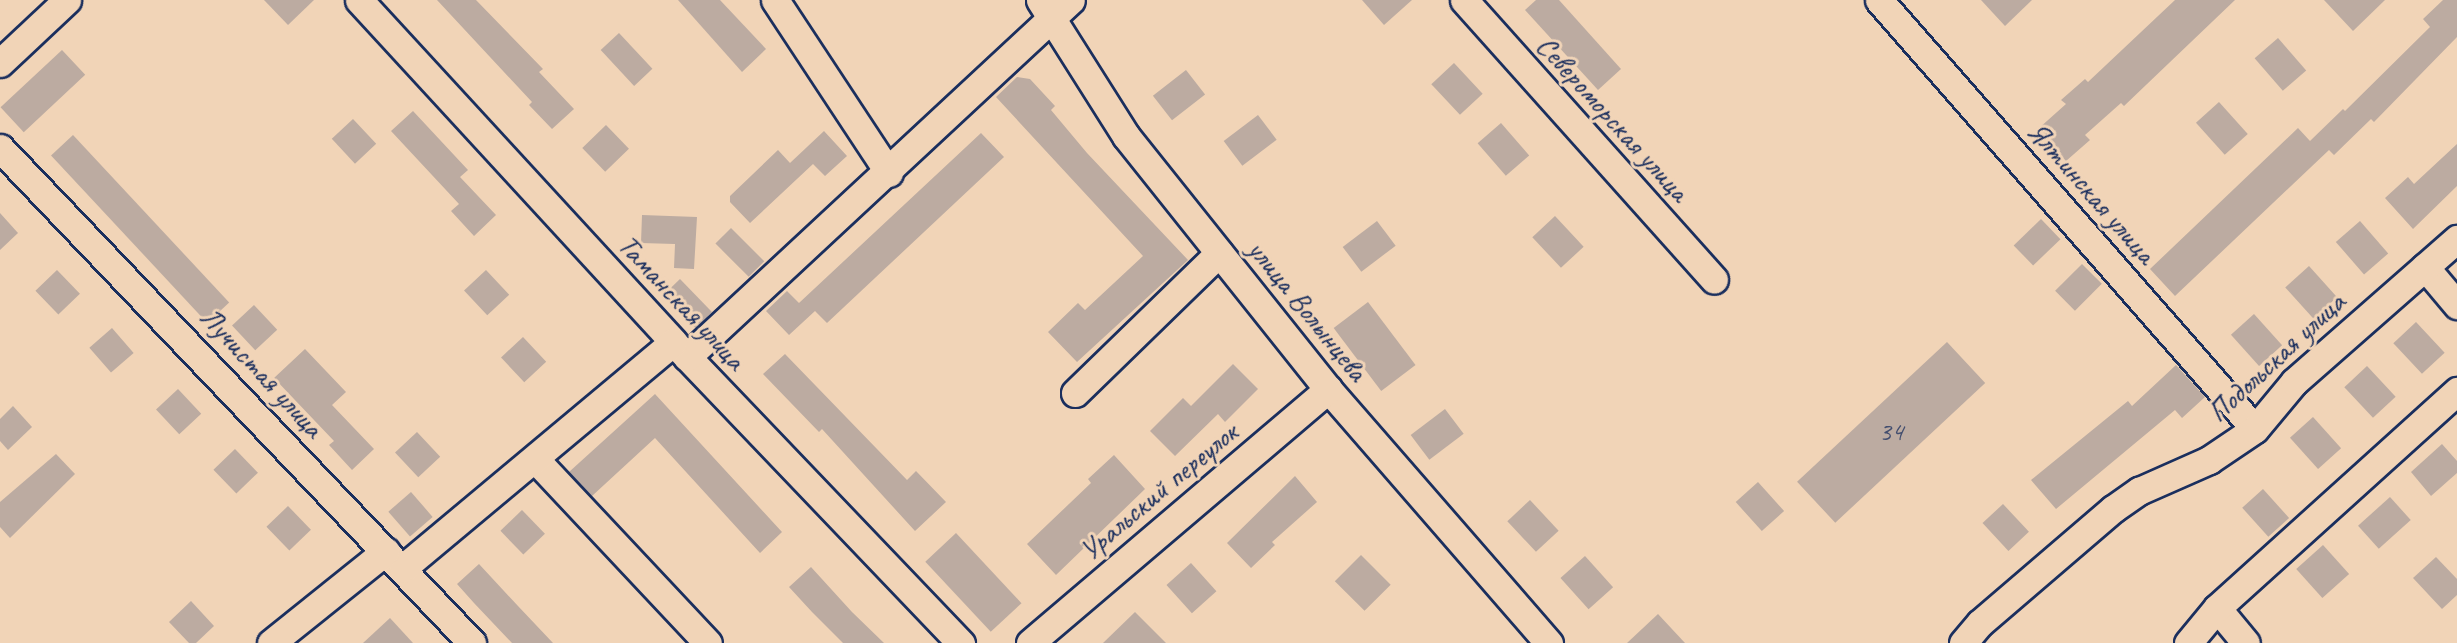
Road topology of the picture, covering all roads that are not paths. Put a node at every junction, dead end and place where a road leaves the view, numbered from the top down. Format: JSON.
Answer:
{"nodes":[{"id":1,"x":67,"y":0,"type":"edge"},
{"id":2,"x":359,"y":0,"type":"edge"},
{"id":3,"x":775,"y":0,"type":"edge"},
{"id":4,"x":1464,"y":0,"type":"edge"},
{"id":5,"x":1879,"y":0,"type":"edge"},
{"id":6,"x":1054,"y":6,"type":"edge"},
{"id":7,"x":0,"y":63,"type":"edge"},
{"id":8,"x":0,"y":148,"type":"edge"},
{"id":9,"x":889,"y":173,"type":"junction"},
{"id":10,"x":2457,"y":239,"type":"edge"},
{"id":11,"x":1219,"y":253,"type":"junction"},
{"id":12,"x":2425,"y":267,"type":"junction"},
{"id":13,"x":1714,"y":280,"type":"dead end"},
{"id":14,"x":2457,"y":305,"type":"edge"},
{"id":15,"x":680,"y":350,"type":"junction"},
{"id":16,"x":1328,"y":389,"type":"junction"},
{"id":17,"x":2457,"y":391,"type":"edge"},
{"id":18,"x":1076,"y":393,"type":"dead end"},
{"id":19,"x":2255,"y":429,"type":"junction"},
{"id":20,"x":536,"y":460,"type":"junction"},
{"id":21,"x":394,"y":559,"type":"junction"},
{"id":22,"x":2217,"y":608,"type":"junction"},
{"id":23,"x":271,"y":643,"type":"edge"},
{"id":24,"x":472,"y":643,"type":"edge"},
{"id":25,"x":708,"y":643,"type":"edge"},
{"id":26,"x":962,"y":643,"type":"edge"},
{"id":27,"x":1030,"y":643,"type":"edge"},
{"id":28,"x":1549,"y":643,"type":"edge"},
{"id":29,"x":1963,"y":643,"type":"edge"},
{"id":30,"x":2188,"y":643,"type":"edge"},
{"id":31,"x":2246,"y":643,"type":"edge"}],
"edges":[{"from":1,"to":7,"type":"street"},
{"from":2,"to":15,"type":"street","name":"Таманская улица"},
{"from":3,"to":9,"type":"street"},
{"from":4,"to":13,"type":"street","name":"Североморская улица"},
{"from":5,"to":19,"type":"street","name":"Ялтинская улица"},
{"from":6,"to":9,"type":"street"},
{"from":6,"to":11,"type":"street","name":"улица Волынцева"},
{"from":8,"to":21,"type":"street","name":"Лучистая улица"},
{"from":9,"to":15,"type":"street"},
{"from":10,"to":12,"type":"street","name":"Подольская улица"},
{"from":11,"to":16,"type":"street","name":"улица Волынцева"},
{"from":11,"to":18,"type":"street"},
{"from":12,"to":14,"type":"street"},
{"from":12,"to":19,"type":"street","name":"Подольская улица"},
{"from":15,"to":20,"type":"street"},
{"from":15,"to":26,"type":"street","name":"Таманская улица"},
{"from":16,"to":27,"type":"street","name":"Уральский переулок"},
{"from":16,"to":28,"type":"street","name":"улица Волынцева"},
{"from":17,"to":22,"type":"street"},
{"from":19,"to":29,"type":"street","name":"Подольская улица"},
{"from":20,"to":21,"type":"street"},
{"from":20,"to":25,"type":"street"},
{"from":21,"to":23,"type":"street"},
{"from":21,"to":24,"type":"street","name":"Лучистая улица"},
{"from":22,"to":30,"type":"street"},
{"from":22,"to":31,"type":"street"}]}
